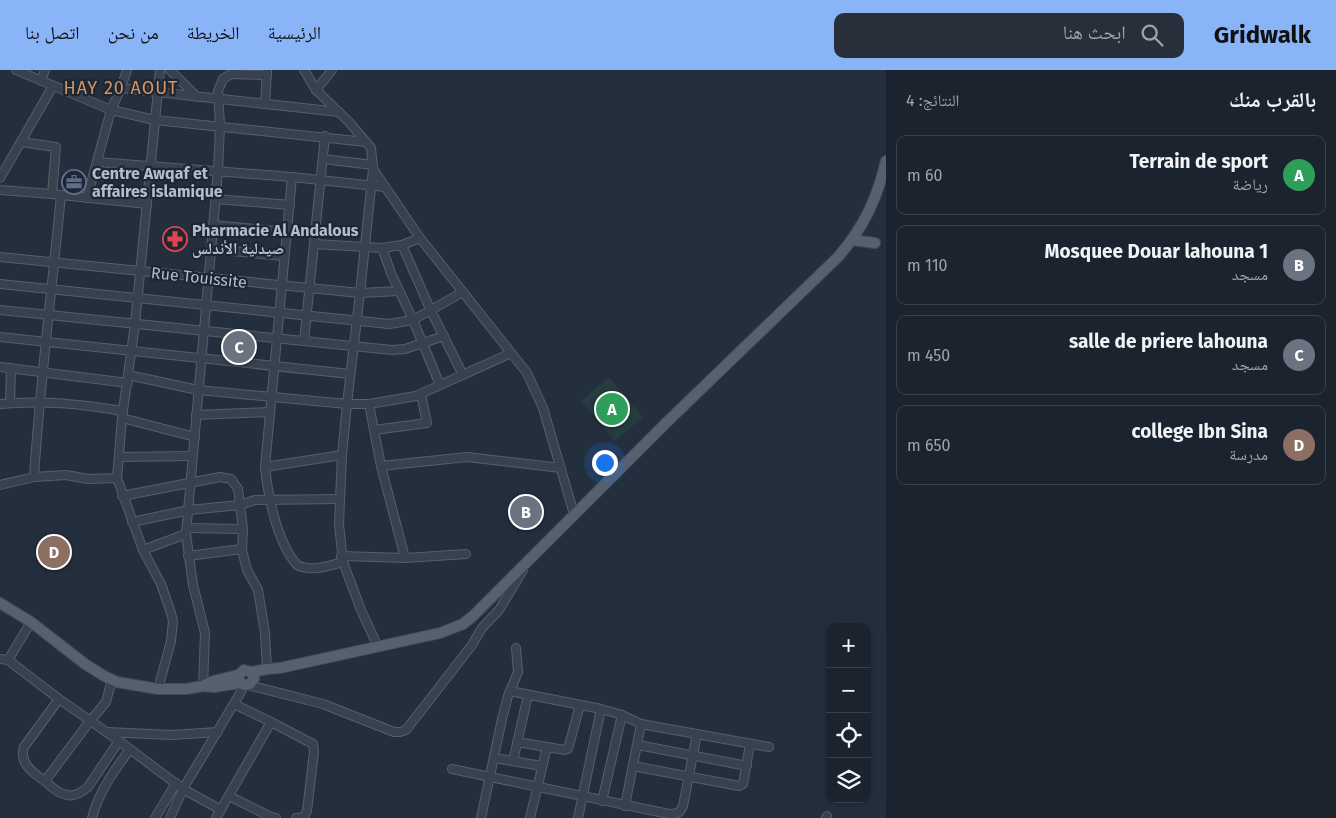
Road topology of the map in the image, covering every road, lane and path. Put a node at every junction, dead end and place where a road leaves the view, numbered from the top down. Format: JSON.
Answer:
{"nodes":[{"id":1,"x":16,"y":70,"type":"edge"},
{"id":2,"x":45,"y":70,"type":"edge"},
{"id":3,"x":128,"y":70,"type":"edge"},
{"id":4,"x":160,"y":70,"type":"edge"},
{"id":5,"x":171,"y":70,"type":"edge"},
{"id":6,"x":304,"y":70,"type":"edge"},
{"id":7,"x":332,"y":70,"type":"edge"},
{"id":8,"x":267,"y":72,"type":"edge"},
{"id":9,"x":41,"y":81,"type":"junction"},
{"id":10,"x":53,"y":86,"type":"junction"},
{"id":11,"x":121,"y":88,"type":"junction"},
{"id":12,"x":316,"y":90,"type":"junction"},
{"id":13,"x":157,"y":93,"type":"junction"},
{"id":14,"x":197,"y":96,"type":"junction"},
{"id":15,"x":217,"y":99,"type":"junction"},
{"id":16,"x":266,"y":104,"type":"junction"},
{"id":17,"x":111,"y":110,"type":"junction"},
{"id":18,"x":339,"y":112,"type":"junction"},
{"id":19,"x":155,"y":120,"type":"junction"},
{"id":20,"x":220,"y":126,"type":"junction"},
{"id":21,"x":325,"y":136,"type":"junction"},
{"id":22,"x":21,"y":142,"type":"junction"},
{"id":23,"x":366,"y":142,"type":"junction"},
{"id":24,"x":323,"y":160,"type":"junction"},
{"id":25,"x":886,"y":161,"type":"edge"},
{"id":26,"x":97,"y":162,"type":"junction"},
{"id":27,"x":150,"y":166,"type":"junction"},
{"id":28,"x":373,"y":167,"type":"junction"},
{"id":29,"x":218,"y":171,"type":"junction"},
{"id":30,"x":292,"y":177,"type":"junction"},
{"id":31,"x":0,"y":178,"type":"edge"},
{"id":32,"x":321,"y":180,"type":"junction"},
{"id":33,"x":371,"y":186,"type":"junction"},
{"id":34,"x":385,"y":187,"type":"junction"},
{"id":35,"x":0,"y":190,"type":"edge"},
{"id":36,"x":57,"y":194,"type":"junction"},
{"id":37,"x":87,"y":198,"type":"junction"},
{"id":38,"x":216,"y":199,"type":"junction"},
{"id":39,"x":147,"y":204,"type":"junction"},
{"id":40,"x":290,"y":204,"type":"junction"},
{"id":41,"x":213,"y":225,"type":"junction"},
{"id":42,"x":287,"y":232,"type":"junction"},
{"id":43,"x":420,"y":238,"type":"junction"},
{"id":44,"x":852,"y":240,"type":"junction"},
{"id":45,"x":875,"y":243,"type":"dead end"},
{"id":46,"x":315,"y":244,"type":"junction"},
{"id":47,"x":402,"y":245,"type":"junction"},
{"id":48,"x":365,"y":248,"type":"junction"},
{"id":49,"x":382,"y":248,"type":"junction"},
{"id":50,"x":211,"y":249,"type":"junction"},
{"id":51,"x":284,"y":256,"type":"junction"},
{"id":52,"x":0,"y":257,"type":"edge"},
{"id":53,"x":54,"y":262,"type":"junction"},
{"id":54,"x":140,"y":271,"type":"junction"},
{"id":55,"x":210,"y":278,"type":"junction"},
{"id":56,"x":0,"y":284,"type":"edge"},
{"id":57,"x":282,"y":285,"type":"junction"},
{"id":58,"x":309,"y":288,"type":"junction"},
{"id":59,"x":52,"y":290,"type":"junction"},
{"id":60,"x":399,"y":291,"type":"junction"},
{"id":61,"x":463,"y":292,"type":"junction"},
{"id":62,"x":360,"y":293,"type":"junction"},
{"id":63,"x":137,"y":299,"type":"junction"},
{"id":64,"x":207,"y":306,"type":"junction"},
{"id":65,"x":0,"y":310,"type":"edge"},
{"id":66,"x":431,"y":311,"type":"junction"},
{"id":67,"x":280,"y":313,"type":"junction"},
{"id":68,"x":49,"y":316,"type":"junction"},
{"id":69,"x":307,"y":316,"type":"junction"},
{"id":70,"x":413,"y":320,"type":"junction"},
{"id":71,"x":356,"y":322,"type":"junction"},
{"id":72,"x":135,"y":324,"type":"junction"},
{"id":73,"x":204,"y":331,"type":"junction"},
{"id":74,"x":444,"y":336,"type":"junction"},
{"id":75,"x":0,"y":337,"type":"edge"},
{"id":76,"x":277,"y":338,"type":"junction"},
{"id":77,"x":304,"y":341,"type":"junction"},
{"id":78,"x":46,"y":343,"type":"junction"},
{"id":79,"x":422,"y":344,"type":"junction"},
{"id":80,"x":354,"y":346,"type":"junction"},
{"id":81,"x":132,"y":350,"type":"junction"},
{"id":82,"x":511,"y":353,"type":"junction"},
{"id":83,"x":202,"y":358,"type":"junction"},
{"id":84,"x":274,"y":365,"type":"junction"},
{"id":85,"x":0,"y":367,"type":"edge"},
{"id":86,"x":11,"y":368,"type":"junction"},
{"id":87,"x":42,"y":373,"type":"junction"},
{"id":88,"x":350,"y":374,"type":"junction"},
{"id":89,"x":463,"y":375,"type":"junction"},
{"id":90,"x":128,"y":379,"type":"junction"},
{"id":91,"x":440,"y":385,"type":"junction"},
{"id":92,"x":198,"y":390,"type":"junction"},
{"id":93,"x":420,"y":394,"type":"junction"},
{"id":94,"x":271,"y":396,"type":"junction"},
{"id":95,"x":39,"y":402,"type":"junction"},
{"id":96,"x":10,"y":403,"type":"junction"},
{"id":97,"x":0,"y":404,"type":"edge"},
{"id":98,"x":347,"y":404,"type":"junction"},
{"id":99,"x":369,"y":404,"type":"junction"},
{"id":100,"x":270,"y":412,"type":"junction"},
{"id":101,"x":123,"y":414,"type":"junction"},
{"id":102,"x":196,"y":414,"type":"junction"},
{"id":103,"x":374,"y":430,"type":"junction"},
{"id":104,"x":194,"y":437,"type":"junction"},
{"id":105,"x":342,"y":455,"type":"junction"},
{"id":106,"x":192,"y":456,"type":"junction"},
{"id":107,"x":119,"y":457,"type":"junction"},
{"id":108,"x":381,"y":466,"type":"junction"},
{"id":109,"x":265,"y":467,"type":"junction"},
{"id":110,"x":561,"y":468,"type":"junction"},
{"id":111,"x":34,"y":477,"type":"junction"},
{"id":112,"x":117,"y":478,"type":"junction"},
{"id":113,"x":190,"y":482,"type":"junction"},
{"id":114,"x":0,"y":484,"type":"edge"},
{"id":115,"x":122,"y":496,"type":"junction"},
{"id":116,"x":270,"y":499,"type":"junction"},
{"id":117,"x":340,"y":499,"type":"junction"},
{"id":118,"x":240,"y":505,"type":"junction"},
{"id":119,"x":189,"y":510,"type":"junction"},
{"id":120,"x":574,"y":514,"type":"junction"},
{"id":121,"x":132,"y":522,"type":"junction"},
{"id":122,"x":243,"y":529,"type":"junction"},
{"id":123,"x":186,"y":531,"type":"junction"},
{"id":124,"x":242,"y":549,"type":"junction"},
{"id":125,"x":143,"y":550,"type":"junction"},
{"id":126,"x":466,"y":554,"type":"dead end"},
{"id":127,"x":188,"y":556,"type":"junction"},
{"id":128,"x":405,"y":558,"type":"junction"},
{"id":129,"x":342,"y":559,"type":"junction"},
{"id":130,"x":528,"y":561,"type":"junction"},
{"id":131,"x":0,"y":603,"type":"edge"},
{"id":132,"x":32,"y":622,"type":"junction"},
{"id":133,"x":378,"y":647,"type":"junction"},
{"id":134,"x":516,"y":648,"type":"dead end"},
{"id":135,"x":4,"y":659,"type":"edge"},
{"id":136,"x":280,"y":668,"type":"junction"},
{"id":137,"x":267,"y":669,"type":"junction"},
{"id":138,"x":112,"y":679,"type":"junction"},
{"id":139,"x":246,"y":680,"type":"junction"},
{"id":140,"x":203,"y":686,"type":"junction"},
{"id":141,"x":158,"y":689,"type":"junction"},
{"id":142,"x":510,"y":691,"type":"junction"},
{"id":143,"x":528,"y":695,"type":"junction"},
{"id":144,"x":59,"y":699,"type":"junction"},
{"id":145,"x":234,"y":704,"type":"junction"},
{"id":146,"x":580,"y":705,"type":"junction"},
{"id":147,"x":601,"y":710,"type":"junction"},
{"id":148,"x":622,"y":715,"type":"junction"},
{"id":149,"x":90,"y":721,"type":"junction"},
{"id":150,"x":271,"y":722,"type":"junction"},
{"id":151,"x":641,"y":724,"type":"junction"},
{"id":152,"x":105,"y":732,"type":"junction"},
{"id":153,"x":218,"y":732,"type":"junction"},
{"id":154,"x":697,"y":734,"type":"junction"},
{"id":155,"x":119,"y":741,"type":"junction"},
{"id":156,"x":517,"y":742,"type":"junction"},
{"id":157,"x":750,"y":744,"type":"junction"},
{"id":158,"x":638,"y":745,"type":"junction"},
{"id":159,"x":769,"y":747,"type":"dead end"},
{"id":160,"x":547,"y":748,"type":"junction"},
{"id":161,"x":130,"y":749,"type":"junction"},
{"id":162,"x":693,"y":756,"type":"junction"},
{"id":163,"x":494,"y":758,"type":"junction"},
{"id":164,"x":513,"y":761,"type":"junction"},
{"id":165,"x":542,"y":766,"type":"junction"},
{"id":166,"x":634,"y":766,"type":"junction"},
{"id":167,"x":747,"y":766,"type":"junction"},
{"id":168,"x":452,"y":769,"type":"dead end"},
{"id":169,"x":490,"y":777,"type":"junction"},
{"id":170,"x":689,"y":777,"type":"junction"},
{"id":171,"x":45,"y":781,"type":"junction"},
{"id":172,"x":176,"y":783,"type":"junction"},
{"id":173,"x":537,"y":787,"type":"junction"},
{"id":174,"x":184,"y":789,"type":"junction"},
{"id":175,"x":229,"y":796,"type":"junction"},
{"id":176,"x":583,"y":797,"type":"junction"},
{"id":177,"x":602,"y":801,"type":"junction"},
{"id":178,"x":625,"y":806,"type":"junction"},
{"id":179,"x":221,"y":810,"type":"junction"},
{"id":180,"x":258,"y":815,"type":"edge"},
{"id":181,"x":92,"y":818,"type":"edge"},
{"id":182,"x":155,"y":818,"type":"edge"},
{"id":183,"x":170,"y":818,"type":"edge"},
{"id":184,"x":216,"y":818,"type":"edge"},
{"id":185,"x":276,"y":818,"type":"edge"},
{"id":186,"x":296,"y":818,"type":"edge"},
{"id":187,"x":483,"y":818,"type":"edge"},
{"id":188,"x":530,"y":818,"type":"edge"},
{"id":189,"x":578,"y":818,"type":"edge"}],
"edges":[{"from":1,"to":9,"type":"street"},
{"from":2,"to":9,"type":"street"},
{"from":3,"to":11,"type":"street"},
{"from":4,"to":13,"type":"street"},
{"from":5,"to":14,"type":"street"},
{"from":6,"to":12,"type":"street"},
{"from":7,"to":12,"type":"street"},
{"from":8,"to":15,"type":"street"},
{"from":8,"to":16,"type":"street"},
{"from":9,"to":10,"type":"street"},
{"from":10,"to":17,"type":"street"},
{"from":10,"to":22,"type":"street"},
{"from":11,"to":13,"type":"street"},
{"from":11,"to":17,"type":"street"},
{"from":12,"to":18,"type":"street"},
{"from":13,"to":14,"type":"street"},
{"from":13,"to":19,"type":"street"},
{"from":14,"to":15,"type":"street"},
{"from":15,"to":16,"type":"street"},
{"from":15,"to":20,"type":"street"},
{"from":16,"to":18,"type":"street"},
{"from":17,"to":19,"type":"street"},
{"from":17,"to":26,"type":"street"},
{"from":18,"to":23,"type":"street"},
{"from":19,"to":20,"type":"street"},
{"from":19,"to":27,"type":"street"},
{"from":20,"to":21,"type":"street"},
{"from":20,"to":29,"type":"street"},
{"from":21,"to":23,"type":"street"},
{"from":21,"to":24,"type":"street"},
{"from":22,"to":31,"type":"street"},
{"from":22,"to":36,"type":"street"},
{"from":23,"to":28,"type":"street"},
{"from":24,"to":28,"type":"street"},
{"from":24,"to":32,"type":"street"},
{"from":25,"to":44,"type":"main road"},
{"from":26,"to":27,"type":"street"},
{"from":26,"to":37,"type":"street"},
{"from":27,"to":29,"type":"street"},
{"from":27,"to":39,"type":"street"},
{"from":28,"to":33,"type":"street"},
{"from":28,"to":34,"type":"street"},
{"from":29,"to":30,"type":"street"},
{"from":29,"to":38,"type":"street"},
{"from":30,"to":32,"type":"street"},
{"from":30,"to":40,"type":"street"},
{"from":32,"to":33,"type":"street"},
{"from":32,"to":46,"type":"street"},
{"from":33,"to":34,"type":"street"},
{"from":33,"to":48,"type":"street"},
{"from":34,"to":43,"type":"street"},
{"from":35,"to":36,"type":"street"},
{"from":36,"to":37,"type":"street"},
{"from":36,"to":53,"type":"street"},
{"from":37,"to":39,"type":"street"},
{"from":38,"to":40,"type":"street"},
{"from":38,"to":41,"type":"street"},
{"from":39,"to":54,"type":"street"},
{"from":40,"to":42,"type":"street"},
{"from":41,"to":42,"type":"street"},
{"from":41,"to":50,"type":"street"},
{"from":42,"to":51,"type":"street"},
{"from":43,"to":47,"type":"street"},
{"from":43,"to":61,"type":"street"},
{"from":44,"to":45,"type":"main road"},
{"from":44,"to":120,"type":"main road"},
{"from":46,"to":48,"type":"street"},
{"from":46,"to":58,"type":"street"},
{"from":47,"to":49,"type":"street"},
{"from":47,"to":66,"type":"street"},
{"from":48,"to":49,"type":"street"},
{"from":48,"to":62,"type":"street"},
{"from":49,"to":60,"type":"street"},
{"from":50,"to":51,"type":"street"},
{"from":50,"to":55,"type":"street"},
{"from":51,"to":57,"type":"street"},
{"from":52,"to":53,"type":"street","name":"Rue Touissite"},
{"from":53,"to":54,"type":"street","name":"Rue Touissite"},
{"from":53,"to":59,"type":"street"},
{"from":54,"to":55,"type":"street","name":"Rue Touissite"},
{"from":54,"to":63,"type":"street"},
{"from":55,"to":57,"type":"street","name":"Rue Touissite"},
{"from":55,"to":64,"type":"street"},
{"from":56,"to":59,"type":"street"},
{"from":57,"to":58,"type":"street","name":"Rue Touissite"},
{"from":57,"to":67,"type":"street"},
{"from":58,"to":62,"type":"street","name":"Rue Touissite"},
{"from":58,"to":69,"type":"street"},
{"from":59,"to":63,"type":"street"},
{"from":59,"to":68,"type":"street"},
{"from":60,"to":62,"type":"street","name":"Rue Touissite"},
{"from":60,"to":70,"type":"street"},
{"from":61,"to":66,"type":"street"},
{"from":61,"to":82,"type":"street"},
{"from":62,"to":71,"type":"street"},
{"from":63,"to":64,"type":"street"},
{"from":63,"to":72,"type":"street"},
{"from":64,"to":67,"type":"street"},
{"from":64,"to":73,"type":"street"},
{"from":65,"to":68,"type":"street"},
{"from":66,"to":70,"type":"street"},
{"from":66,"to":74,"type":"street"},
{"from":67,"to":69,"type":"street"},
{"from":67,"to":76,"type":"street"},
{"from":68,"to":72,"type":"street"},
{"from":68,"to":78,"type":"street"},
{"from":69,"to":71,"type":"street"},
{"from":69,"to":77,"type":"street"},
{"from":70,"to":71,"type":"street"},
{"from":70,"to":79,"type":"street"},
{"from":71,"to":80,"type":"street"},
{"from":72,"to":73,"type":"street"},
{"from":72,"to":81,"type":"street"},
{"from":73,"to":76,"type":"street"},
{"from":73,"to":83,"type":"street"},
{"from":74,"to":79,"type":"street"},
{"from":74,"to":89,"type":"street"},
{"from":75,"to":78,"type":"street"},
{"from":76,"to":77,"type":"street"},
{"from":76,"to":84,"type":"street"},
{"from":77,"to":80,"type":"street"},
{"from":78,"to":81,"type":"street"},
{"from":78,"to":87,"type":"street"},
{"from":79,"to":80,"type":"street"},
{"from":79,"to":91,"type":"street"},
{"from":80,"to":88,"type":"street"},
{"from":81,"to":83,"type":"street"},
{"from":81,"to":90,"type":"street"},
{"from":82,"to":89,"type":"street"},
{"from":82,"to":110,"type":"street"},
{"from":83,"to":84,"type":"street"},
{"from":83,"to":92,"type":"street"},
{"from":84,"to":88,"type":"street"},
{"from":84,"to":94,"type":"street"},
{"from":85,"to":86,"type":"street"},
{"from":86,"to":87,"type":"street"},
{"from":86,"to":96,"type":"street"},
{"from":87,"to":90,"type":"street"},
{"from":87,"to":95,"type":"street"},
{"from":88,"to":98,"type":"street"},
{"from":89,"to":91,"type":"street"},
{"from":90,"to":92,"type":"street"},
{"from":90,"to":101,"type":"street"},
{"from":91,"to":93,"type":"street"},
{"from":92,"to":94,"type":"street"},
{"from":92,"to":102,"type":"street"},
{"from":93,"to":99,"type":"street"},
{"from":93,"to":103,"type":"street"},
{"from":94,"to":98,"type":"street"},
{"from":94,"to":100,"type":"street"},
{"from":95,"to":96,"type":"street"},
{"from":95,"to":101,"type":"street"},
{"from":95,"to":111,"type":"street"},
{"from":96,"to":97,"type":"street"},
{"from":98,"to":99,"type":"street"},
{"from":98,"to":105,"type":"street"},
{"from":99,"to":103,"type":"street"},
{"from":100,"to":102,"type":"street"},
{"from":100,"to":109,"type":"street"},
{"from":101,"to":104,"type":"street"},
{"from":101,"to":107,"type":"street"},
{"from":102,"to":104,"type":"street"},
{"from":103,"to":108,"type":"street"},
{"from":104,"to":106,"type":"street"},
{"from":105,"to":109,"type":"street"},
{"from":105,"to":117,"type":"street"},
{"from":106,"to":107,"type":"street"},
{"from":106,"to":113,"type":"street"},
{"from":107,"to":112,"type":"street"},
{"from":108,"to":110,"type":"street"},
{"from":108,"to":128,"type":"street"},
{"from":109,"to":116,"type":"street"},
{"from":110,"to":120,"type":"street"},
{"from":111,"to":112,"type":"street"},
{"from":111,"to":114,"type":"street"},
{"from":112,"to":115,"type":"street"},
{"from":113,"to":115,"type":"street"},
{"from":113,"to":118,"type":"street"},
{"from":113,"to":119,"type":"street"},
{"from":115,"to":121,"type":"street"},
{"from":116,"to":117,"type":"street"},
{"from":116,"to":118,"type":"street"},
{"from":116,"to":129,"type":"street"},
{"from":117,"to":129,"type":"street"},
{"from":118,"to":119,"type":"street"},
{"from":118,"to":122,"type":"street"},
{"from":119,"to":121,"type":"street"},
{"from":119,"to":123,"type":"street"},
{"from":120,"to":130,"type":"main road"},
{"from":121,"to":125,"type":"street"},
{"from":122,"to":123,"type":"street"},
{"from":122,"to":124,"type":"street"},
{"from":123,"to":125,"type":"street"},
{"from":123,"to":127,"type":"street"},
{"from":124,"to":127,"type":"street"},
{"from":124,"to":137,"type":"street"},
{"from":125,"to":141,"type":"street"},
{"from":126,"to":128,"type":"street"},
{"from":127,"to":140,"type":"street"},
{"from":128,"to":129,"type":"street"},
{"from":129,"to":133,"type":"street"},
{"from":130,"to":133,"type":"main road"},
{"from":130,"to":139,"type":"street"},
{"from":131,"to":132,"type":"main road"},
{"from":132,"to":135,"type":"street"},
{"from":132,"to":138,"type":"main road"},
{"from":133,"to":136,"type":"main road"},
{"from":134,"to":142,"type":"street"},
{"from":135,"to":144,"type":"street"},
{"from":136,"to":137,"type":"main road"},
{"from":136,"to":139,"type":"main road"},
{"from":137,"to":139,"type":"main road"},
{"from":138,"to":141,"type":"main road"},
{"from":138,"to":149,"type":"street"},
{"from":139,"to":140,"type":"main road"},
{"from":139,"to":145,"type":"street"},
{"from":140,"to":141,"type":"main road"},
{"from":142,"to":143,"type":"street"},
{"from":142,"to":163,"type":"street"},
{"from":143,"to":146,"type":"street"},
{"from":143,"to":156,"type":"street"},
{"from":144,"to":149,"type":"street"},
{"from":144,"to":171,"type":"street"},
{"from":145,"to":150,"type":"street"},
{"from":145,"to":153,"type":"street"},
{"from":146,"to":147,"type":"street"},
{"from":146,"to":160,"type":"street"},
{"from":147,"to":148,"type":"street"},
{"from":147,"to":176,"type":"street"},
{"from":148,"to":151,"type":"street"},
{"from":148,"to":177,"type":"street"},
{"from":149,"to":152,"type":"street"},
{"from":149,"to":171,"type":"street"},
{"from":150,"to":175,"type":"street"},
{"from":150,"to":186,"type":"street"},
{"from":151,"to":154,"type":"street"},
{"from":151,"to":158,"type":"street"},
{"from":152,"to":153,"type":"street"},
{"from":152,"to":155,"type":"street"},
{"from":153,"to":174,"type":"street"},
{"from":154,"to":157,"type":"street"},
{"from":154,"to":162,"type":"street"},
{"from":155,"to":161,"type":"street"},
{"from":155,"to":171,"type":"street"},
{"from":156,"to":160,"type":"street"},
{"from":156,"to":164,"type":"street"},
{"from":157,"to":159,"type":"street"},
{"from":157,"to":167,"type":"street"},
{"from":158,"to":162,"type":"street"},
{"from":158,"to":166,"type":"street"},
{"from":160,"to":165,"type":"street"},
{"from":161,"to":172,"type":"street"},
{"from":161,"to":181,"type":"street"},
{"from":162,"to":167,"type":"street"},
{"from":162,"to":170,"type":"street"},
{"from":163,"to":164,"type":"street"},
{"from":163,"to":169,"type":"street"},
{"from":164,"to":165,"type":"street"},
{"from":165,"to":173,"type":"street"},
{"from":166,"to":170,"type":"street"},
{"from":166,"to":178,"type":"street"},
{"from":167,"to":170,"type":"street"},
{"from":168,"to":169,"type":"street"},
{"from":169,"to":173,"type":"street"},
{"from":169,"to":187,"type":"street"},
{"from":170,"to":178,"type":"street"},
{"from":172,"to":174,"type":"street"},
{"from":172,"to":182,"type":"street"},
{"from":173,"to":176,"type":"street"},
{"from":173,"to":188,"type":"street"},
{"from":174,"to":179,"type":"street"},
{"from":174,"to":183,"type":"street"},
{"from":175,"to":179,"type":"street"},
{"from":175,"to":180,"type":"street"},
{"from":176,"to":177,"type":"street"},
{"from":176,"to":189,"type":"street"},
{"from":177,"to":178,"type":"street"},
{"from":179,"to":184,"type":"street"},
{"from":180,"to":185,"type":"street"}]}
